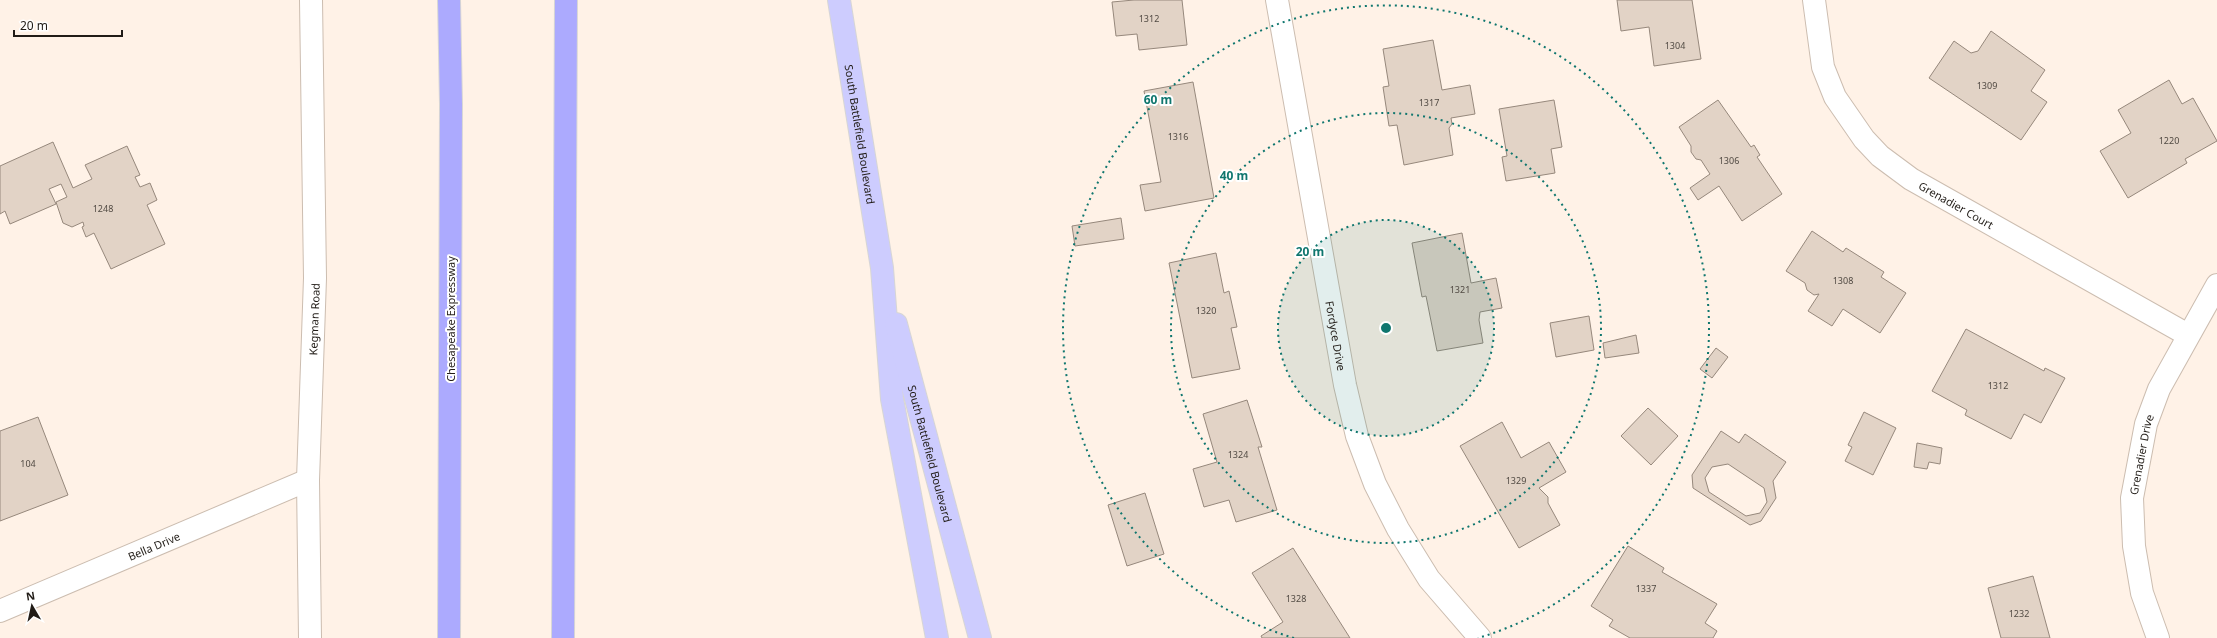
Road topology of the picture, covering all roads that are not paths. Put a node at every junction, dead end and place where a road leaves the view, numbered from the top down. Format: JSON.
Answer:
{"nodes":[{"id":1,"x":311,"y":0,"type":"edge"},
{"id":2,"x":449,"y":0,"type":"edge"},
{"id":3,"x":566,"y":0,"type":"edge"},
{"id":4,"x":839,"y":0,"type":"edge"},
{"id":5,"x":1277,"y":0,"type":"edge"},
{"id":6,"x":1814,"y":0,"type":"edge"},
{"id":7,"x":882,"y":268,"type":"junction"},
{"id":8,"x":2217,"y":285,"type":"edge"},
{"id":9,"x":2188,"y":335,"type":"junction"},
{"id":10,"x":308,"y":480,"type":"junction"},
{"id":11,"x":0,"y":612,"type":"edge"},
{"id":12,"x":310,"y":638,"type":"edge"},
{"id":13,"x":449,"y":638,"type":"edge"},
{"id":14,"x":563,"y":638,"type":"edge"},
{"id":15,"x":937,"y":638,"type":"edge"},
{"id":16,"x":980,"y":638,"type":"edge"},
{"id":17,"x":1480,"y":638,"type":"edge"},
{"id":18,"x":2158,"y":638,"type":"edge"}],
"edges":[{"from":1,"to":10,"type":"street","name":"Kegman Road"},
{"from":2,"to":13,"type":"highway","name":"Chesapeake Expressway"},
{"from":3,"to":14,"type":"highway"},
{"from":4,"to":7,"type":"main road","name":"South Battlefield Boulevard"},
{"from":5,"to":17,"type":"street","name":"Fordyce Drive"},
{"from":6,"to":9,"type":"street","name":"Grenadier Court"},
{"from":7,"to":15,"type":"main road","name":"South Battlefield Boulevard"},
{"from":7,"to":16,"type":"main road","name":"South Battlefield Boulevard"},
{"from":8,"to":9,"type":"street","name":"Grenadier Drive"},
{"from":9,"to":18,"type":"street","name":"Grenadier Drive"},
{"from":10,"to":11,"type":"street","name":"Bella Drive"},
{"from":10,"to":12,"type":"street","name":"Kegman Road"}]}
